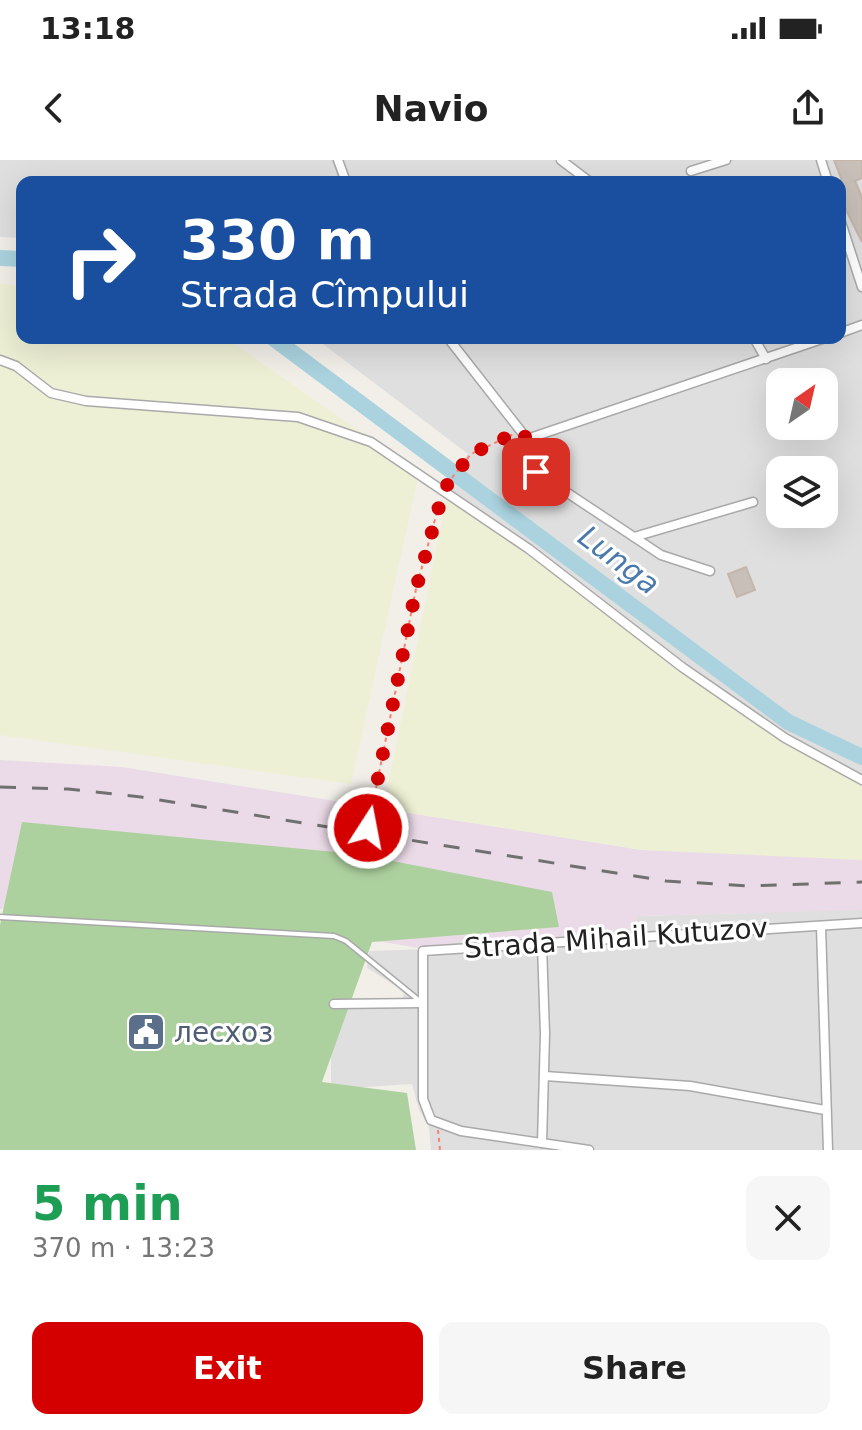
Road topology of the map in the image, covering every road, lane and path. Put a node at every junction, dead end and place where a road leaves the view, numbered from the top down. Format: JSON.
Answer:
{"nodes":[{"id":1,"x":561,"y":160,"type":"edge"},
{"id":2,"x":726,"y":160,"type":"edge"},
{"id":3,"x":708,"y":161,"type":"edge"},
{"id":4,"x":691,"y":171,"type":"dead end"},
{"id":5,"x":582,"y":176,"type":"edge"},
{"id":6,"x":846,"y":238,"type":"edge"},
{"id":7,"x":862,"y":287,"type":"edge"},
{"id":8,"x":453,"y":344,"type":"edge"},
{"id":9,"x":757,"y":344,"type":"edge"},
{"id":10,"x":808,"y":344,"type":"edge"},
{"id":11,"x":766,"y":359,"type":"junction"},
{"id":12,"x":0,"y":360,"type":"edge"},
{"id":13,"x":520,"y":431,"type":"junction"},
{"id":14,"x":527,"y":439,"type":"junction"},
{"id":15,"x":446,"y":487,"type":"junction"},
{"id":16,"x":753,"y":502,"type":"dead end"},
{"id":17,"x":634,"y":537,"type":"junction"},
{"id":18,"x":710,"y":571,"type":"dead end"},
{"id":19,"x":862,"y":780,"type":"edge"},
{"id":20,"x":368,"y":828,"type":"dead end"},
{"id":21,"x":0,"y":917,"type":"edge"},
{"id":22,"x":862,"y":923,"type":"edge"},
{"id":23,"x":821,"y":926,"type":"junction"},
{"id":24,"x":542,"y":945,"type":"junction"},
{"id":25,"x":422,"y":1003,"type":"junction"},
{"id":26,"x":334,"y":1004,"type":"dead end"},
{"id":27,"x":545,"y":1076,"type":"junction"},
{"id":28,"x":825,"y":1110,"type":"junction"},
{"id":29,"x":437,"y":1125,"type":"junction"},
{"id":30,"x":542,"y":1143,"type":"junction"},
{"id":31,"x":440,"y":1150,"type":"edge"},
{"id":32,"x":589,"y":1150,"type":"edge"},
{"id":33,"x":828,"y":1150,"type":"edge"}],
"edges":[{"from":1,"to":5,"type":"street"},
{"from":2,"to":3,"type":"street"},
{"from":3,"to":4,"type":"street"},
{"from":6,"to":7,"type":"street"},
{"from":8,"to":13,"type":"street"},
{"from":9,"to":11,"type":"street"},
{"from":10,"to":11,"type":"street"},
{"from":11,"to":14,"type":"street"},
{"from":12,"to":15,"type":"street"},
{"from":13,"to":14,"type":"street"},
{"from":13,"to":15,"type":"path"},
{"from":14,"to":17,"type":"street"},
{"from":15,"to":19,"type":"street"},
{"from":15,"to":20,"type":"path"},
{"from":16,"to":17,"type":"street"},
{"from":17,"to":18,"type":"street"},
{"from":21,"to":25,"type":"lane"},
{"from":22,"to":23,"type":"street","name":"Strada Mihail Kutuzov"},
{"from":23,"to":24,"type":"street","name":"Strada Mihail Kutuzov"},
{"from":23,"to":28,"type":"street"},
{"from":24,"to":25,"type":"street","name":"Strada Mihail Kutuzov"},
{"from":24,"to":27,"type":"street"},
{"from":25,"to":26,"type":"street"},
{"from":25,"to":29,"type":"street","name":"Strada Mihail Kutuzov"},
{"from":27,"to":28,"type":"street"},
{"from":27,"to":30,"type":"street"},
{"from":28,"to":33,"type":"street"},
{"from":29,"to":30,"type":"street"},
{"from":29,"to":31,"type":"path"},
{"from":30,"to":32,"type":"street"}]}
